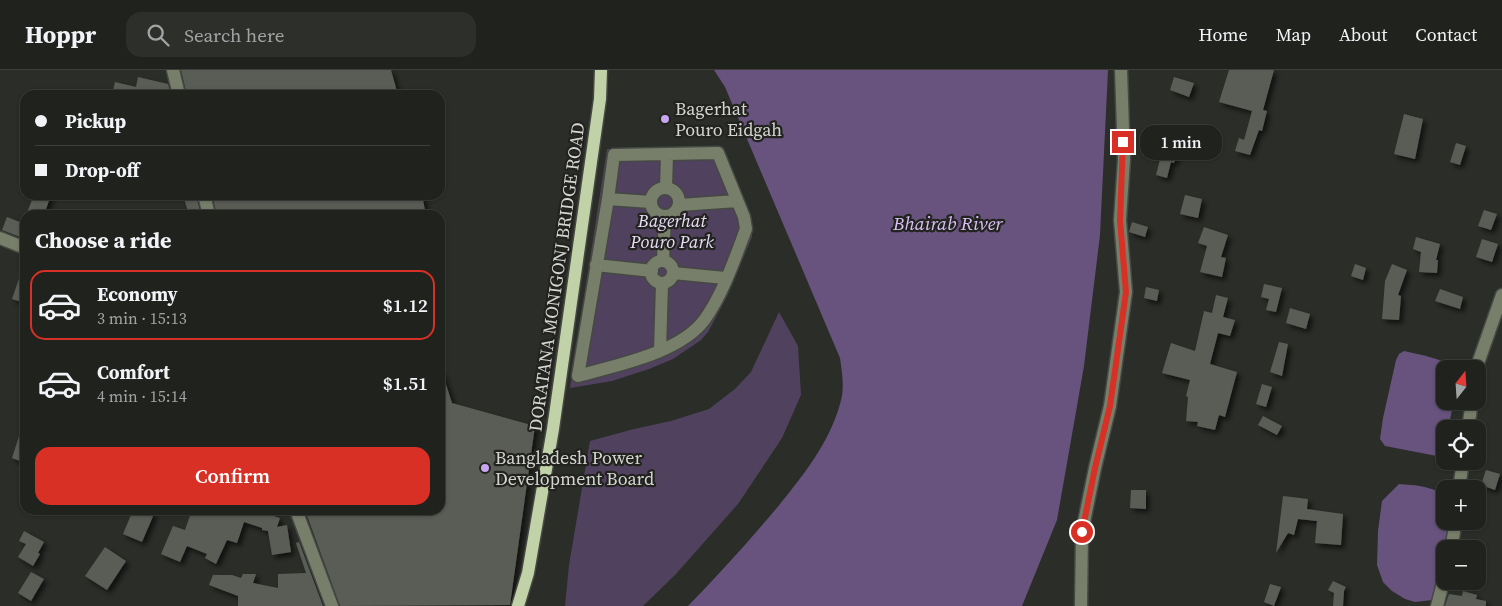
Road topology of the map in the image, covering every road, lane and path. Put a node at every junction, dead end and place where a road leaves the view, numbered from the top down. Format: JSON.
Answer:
{"nodes":[{"id":1,"x":601,"y":70,"type":"edge"},
{"id":2,"x":1121,"y":70,"type":"edge"},
{"id":3,"x":668,"y":154,"type":"junction"},
{"id":4,"x":666,"y":188,"type":"junction"},
{"id":5,"x":608,"y":199,"type":"junction"},
{"id":6,"x":737,"y":201,"type":"junction"},
{"id":7,"x":651,"y":202,"type":"junction"},
{"id":8,"x":680,"y":205,"type":"junction"},
{"id":9,"x":665,"y":217,"type":"junction"},
{"id":10,"x":0,"y":238,"type":"edge"},
{"id":11,"x":20,"y":246,"type":"edge"},
{"id":12,"x":664,"y":261,"type":"junction"},
{"id":13,"x":596,"y":265,"type":"junction"},
{"id":14,"x":652,"y":271,"type":"junction"},
{"id":15,"x":673,"y":273,"type":"junction"},
{"id":16,"x":726,"y":278,"type":"junction"},
{"id":17,"x":662,"y":282,"type":"junction"},
{"id":18,"x":1502,"y":296,"type":"edge"},
{"id":19,"x":660,"y":351,"type":"junction"},
{"id":20,"x":1479,"y":360,"type":"edge"},
{"id":21,"x":298,"y":515,"type":"edge"},
{"id":22,"x":1441,"y":590,"type":"edge"},
{"id":23,"x":332,"y":606,"type":"edge"},
{"id":24,"x":518,"y":606,"type":"edge"},
{"id":25,"x":1080,"y":606,"type":"edge"},
{"id":26,"x":1437,"y":606,"type":"edge"}],
"edges":[{"from":1,"to":24,"type":"main road","name":"DORATANA MONIGONJ BRIDGE ROAD"},
{"from":2,"to":25,"type":"street"},
{"from":3,"to":4,"type":"street"},
{"from":3,"to":5,"type":"street"},
{"from":3,"to":6,"type":"street"},
{"from":4,"to":7,"type":"street"},
{"from":4,"to":8,"type":"street"},
{"from":5,"to":7,"type":"street"},
{"from":5,"to":13,"type":"street"},
{"from":6,"to":8,"type":"street"},
{"from":6,"to":16,"type":"street"},
{"from":7,"to":9,"type":"street"},
{"from":8,"to":9,"type":"street"},
{"from":9,"to":12,"type":"street"},
{"from":10,"to":11,"type":"street"},
{"from":12,"to":14,"type":"street"},
{"from":12,"to":15,"type":"street"},
{"from":13,"to":14,"type":"street"},
{"from":13,"to":19,"type":"street"},
{"from":14,"to":17,"type":"street"},
{"from":15,"to":16,"type":"street"},
{"from":15,"to":17,"type":"street"},
{"from":16,"to":19,"type":"street"},
{"from":17,"to":19,"type":"street"},
{"from":18,"to":20,"type":"street"},
{"from":21,"to":23,"type":"street"},
{"from":22,"to":26,"type":"street"}]}
